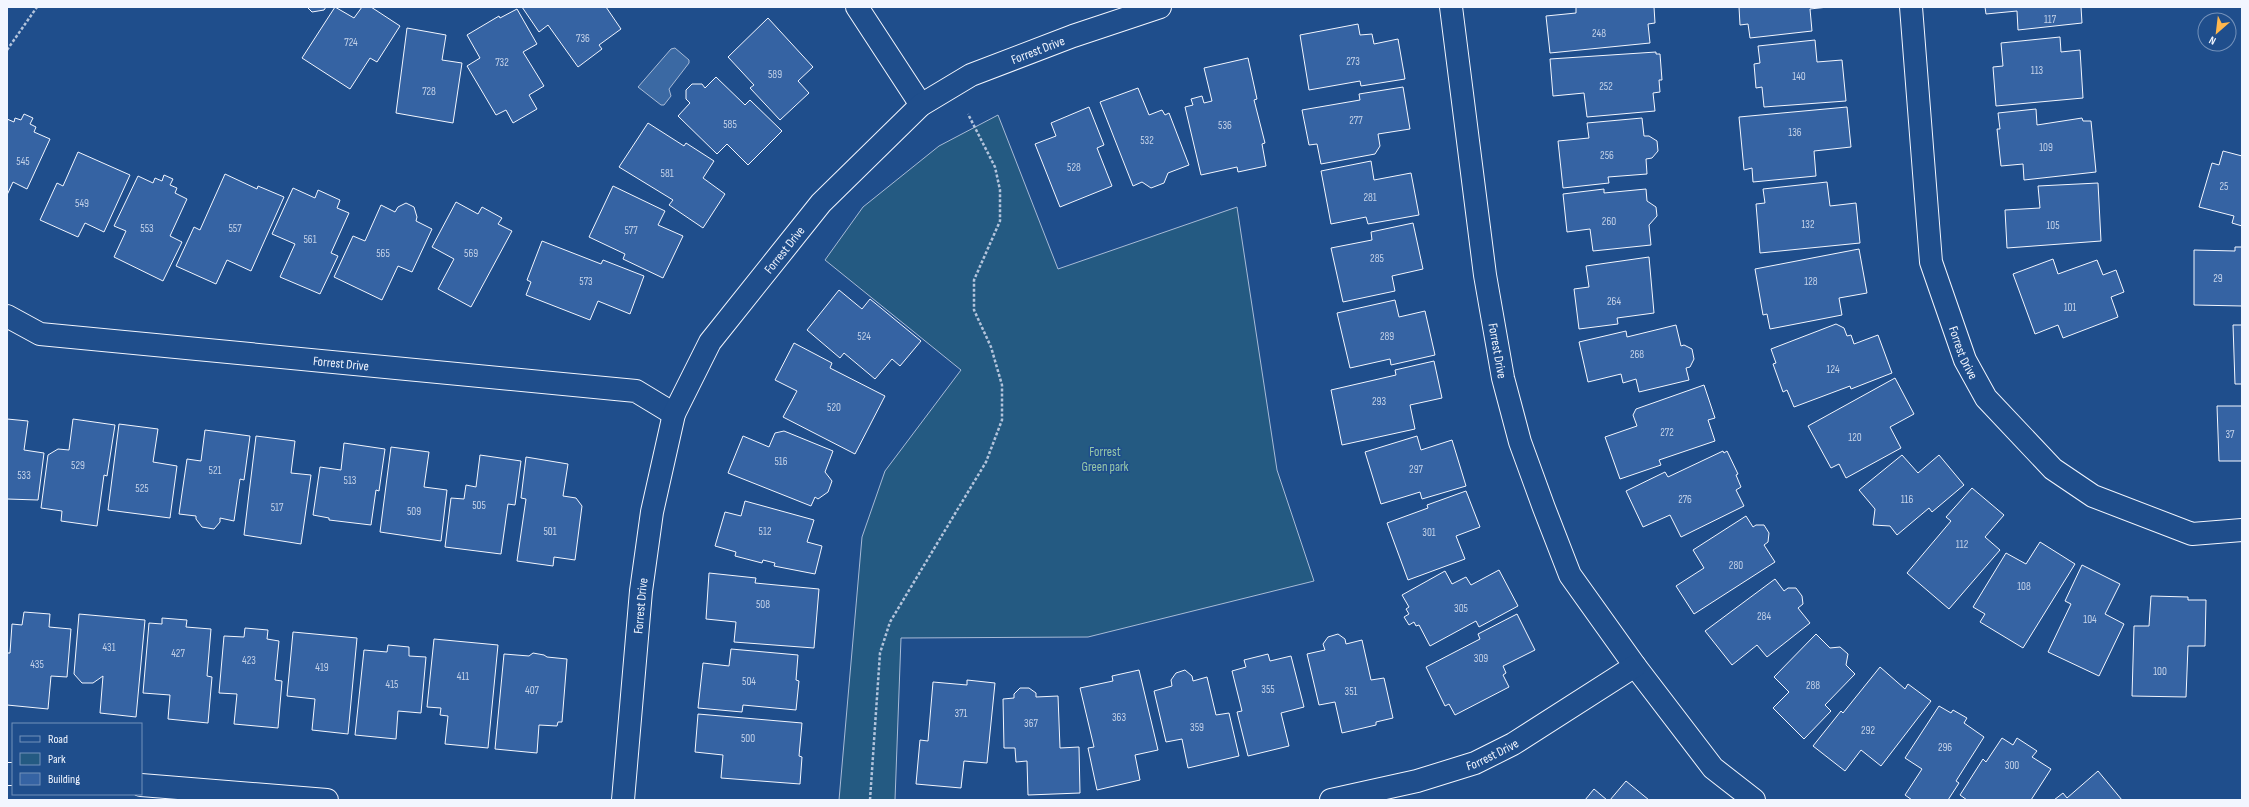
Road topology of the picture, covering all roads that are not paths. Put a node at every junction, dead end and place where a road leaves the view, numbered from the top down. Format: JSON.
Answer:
{"nodes":[{"id":1,"x":857,"y":7,"type":"edge"},
{"id":2,"x":1160,"y":7,"type":"edge"},
{"id":3,"x":1451,"y":7,"type":"edge"},
{"id":4,"x":1911,"y":7,"type":"edge"},
{"id":5,"x":921,"y":105,"type":"junction"},
{"id":6,"x":7,"y":316,"type":"edge"},
{"id":7,"x":674,"y":414,"type":"junction"},
{"id":8,"x":2242,"y":530,"type":"edge"},
{"id":9,"x":1635,"y":666,"type":"junction"},
{"id":10,"x":142,"y":785,"type":"edge"},
{"id":11,"x":327,"y":800,"type":"edge"},
{"id":12,"x":623,"y":800,"type":"edge"},
{"id":13,"x":1331,"y":800,"type":"edge"},
{"id":14,"x":1754,"y":800,"type":"edge"}],
"edges":[{"from":1,"to":5,"type":"street"},
{"from":2,"to":5,"type":"street","name":"Forrest Drive"},
{"from":3,"to":9,"type":"street","name":"Forrest Drive"},
{"from":4,"to":8,"type":"street","name":"Forrest Drive"},
{"from":5,"to":7,"type":"street","name":"Forrest Drive"},
{"from":6,"to":7,"type":"street","name":"Forrest Drive"},
{"from":7,"to":12,"type":"street","name":"Forrest Drive"},
{"from":9,"to":13,"type":"street","name":"Forrest Drive"},
{"from":9,"to":14,"type":"street","name":"Forrest Drive"},
{"from":10,"to":11,"type":"street"}]}
